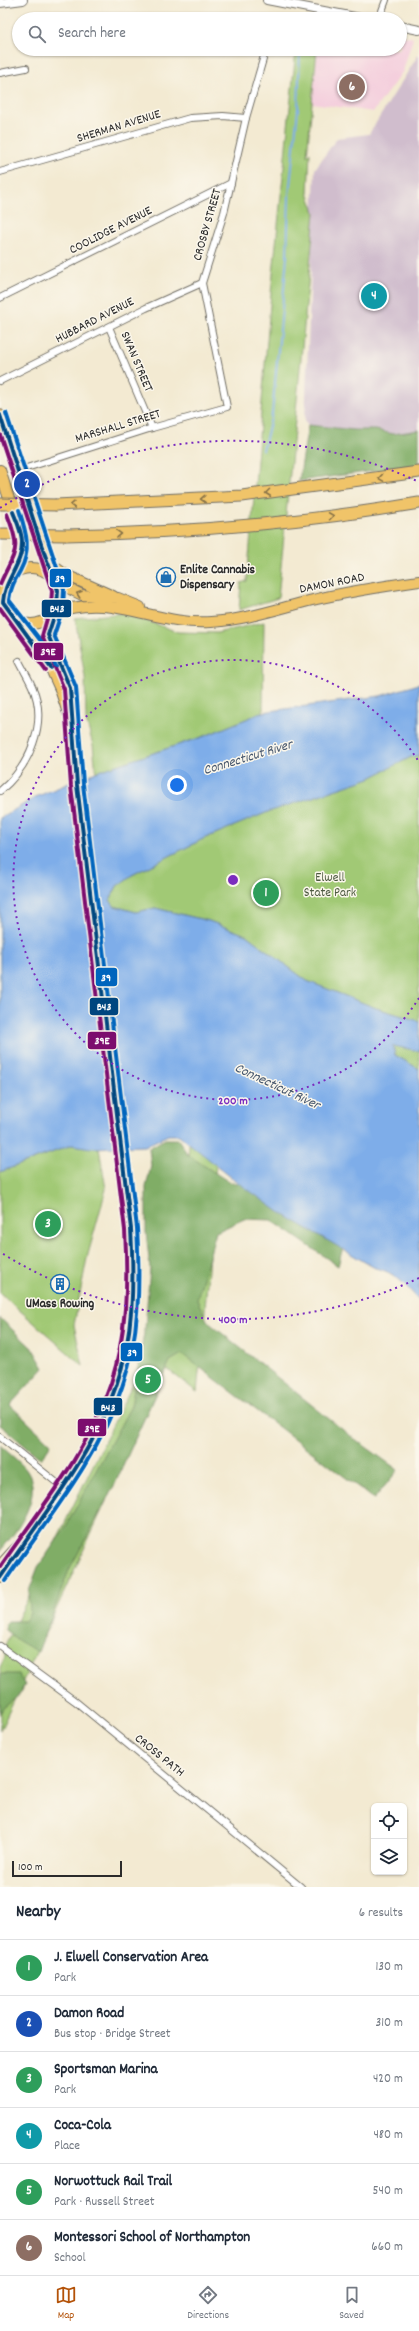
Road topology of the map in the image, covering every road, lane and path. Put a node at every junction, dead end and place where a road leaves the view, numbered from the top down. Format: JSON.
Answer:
{"nodes":[{"id":1,"x":23,"y":0,"type":"edge"},
{"id":2,"x":267,"y":0,"type":"edge"},
{"id":3,"x":386,"y":0,"type":"edge"},
{"id":4,"x":0,"y":3,"type":"edge"},
{"id":5,"x":329,"y":12,"type":"edge"},
{"id":6,"x":382,"y":12,"type":"edge"},
{"id":7,"x":407,"y":27,"type":"edge"},
{"id":8,"x":419,"y":30,"type":"edge"},
{"id":9,"x":264,"y":56,"type":"edge"},
{"id":10,"x":26,"y":68,"type":"dead end"},
{"id":11,"x":0,"y":73,"type":"edge"},
{"id":12,"x":246,"y":118,"type":"junction"},
{"id":13,"x":0,"y":172,"type":"edge"},
{"id":14,"x":231,"y":183,"type":"junction"},
{"id":15,"x":202,"y":283,"type":"junction"},
{"id":16,"x":0,"y":298,"type":"edge"},
{"id":17,"x":109,"y":327,"type":"junction"},
{"id":18,"x":0,"y":381,"type":"edge"},
{"id":19,"x":227,"y":407,"type":"joint"},
{"id":20,"x":0,"y":415,"type":"edge"},
{"id":21,"x":152,"y":428,"type":"junction"},
{"id":22,"x":0,"y":434,"type":"edge"},
{"id":23,"x":9,"y":446,"type":"junction"},
{"id":24,"x":0,"y":470,"type":"edge"},
{"id":25,"x":17,"y":471,"type":"junction"},
{"id":26,"x":419,"y":472,"type":"edge"},
{"id":27,"x":419,"y":503,"type":"edge"},
{"id":28,"x":0,"y":504,"type":"edge"},
{"id":29,"x":0,"y":534,"type":"edge"},
{"id":30,"x":48,"y":562,"type":"junction"},
{"id":31,"x":11,"y":576,"type":"junction"},
{"id":32,"x":55,"y":580,"type":"junction"},
{"id":33,"x":419,"y":582,"type":"edge"},
{"id":34,"x":118,"y":598,"type":"junction"},
{"id":35,"x":3,"y":605,"type":"edge"},
{"id":36,"x":54,"y":613,"type":"junction"},
{"id":37,"x":156,"y":615,"type":"junction"},
{"id":38,"x":18,"y":621,"type":"junction"},
{"id":39,"x":19,"y":661,"type":"dead end"},
{"id":40,"x":71,"y":722,"type":"junction"},
{"id":41,"x":0,"y":791,"type":"edge"},
{"id":42,"x":0,"y":1437,"type":"edge"},
{"id":43,"x":62,"y":1487,"type":"junction"},
{"id":44,"x":31,"y":1530,"type":"junction"},
{"id":45,"x":0,"y":1565,"type":"edge"},
{"id":46,"x":0,"y":1578,"type":"edge"},
{"id":47,"x":0,"y":1646,"type":"edge"},
{"id":48,"x":301,"y":1887,"type":"edge"}],
"edges":[{"from":1,"to":4,"type":"street"},
{"from":2,"to":5,"type":"street"},
{"from":3,"to":6,"type":"street"},
{"from":7,"to":8,"type":"street"},
{"from":9,"to":12,"type":"street","name":"CROSBY STREET"},
{"from":10,"to":11,"type":"street"},
{"from":12,"to":13,"type":"street","name":"SHERMAN AVENUE"},
{"from":12,"to":14,"type":"street","name":"CROSBY STREET"},
{"from":14,"to":15,"type":"street","name":"CROSBY STREET"},
{"from":14,"to":16,"type":"street","name":"COOLIDGE AVENUE"},
{"from":15,"to":17,"type":"street","name":"HUBBARD AVENUE"},
{"from":15,"to":19,"type":"street","name":"CROSBY STREET"},
{"from":17,"to":18,"type":"street","name":"HUBBARD AVENUE"},
{"from":17,"to":21,"type":"street","name":"SWAN STREET"},
{"from":19,"to":21,"type":"street","name":"MARSHALL STREET"},
{"from":20,"to":23,"type":"main road"},
{"from":21,"to":25,"type":"street","name":"MARSHALL STREET"},
{"from":22,"to":23,"type":"highway"},
{"from":23,"to":25,"type":"main road"},
{"from":24,"to":31,"type":"main road"},
{"from":25,"to":30,"type":"main road"},
{"from":26,"to":28,"type":"highway","one_way":true,"bridge":true},
{"from":29,"to":27,"type":"highway","one_way":true,"bridge":true},
{"from":30,"to":32,"type":"main road"},
{"from":30,"to":34,"type":"main road","name":"DAMON ROAD"},
{"from":31,"to":32,"type":"main road"},
{"from":31,"to":35,"type":"main road"},
{"from":34,"to":32,"type":"main road","name":"DAMON ROAD","one_way":true},
{"from":32,"to":36,"type":"main road"},
{"from":33,"to":37,"type":"main road","name":"DAMON ROAD"},
{"from":34,"to":37,"type":"main road","name":"DAMON ROAD"},
{"from":35,"to":38,"type":"main road"},
{"from":36,"to":37,"type":"main road","name":"DAMON ROAD"},
{"from":36,"to":38,"type":"main road"},
{"from":36,"to":40,"type":"main road"},
{"from":38,"to":40,"type":"main road"},
{"from":39,"to":41,"type":"street"},
{"from":40,"to":43,"type":"main road"},
{"from":42,"to":43,"type":"street"},
{"from":43,"to":44,"type":"main road"},
{"from":44,"to":45,"type":"main road"},
{"from":44,"to":46,"type":"main road"},
{"from":47,"to":48,"type":"street","name":"CROSS PATH"}]}
